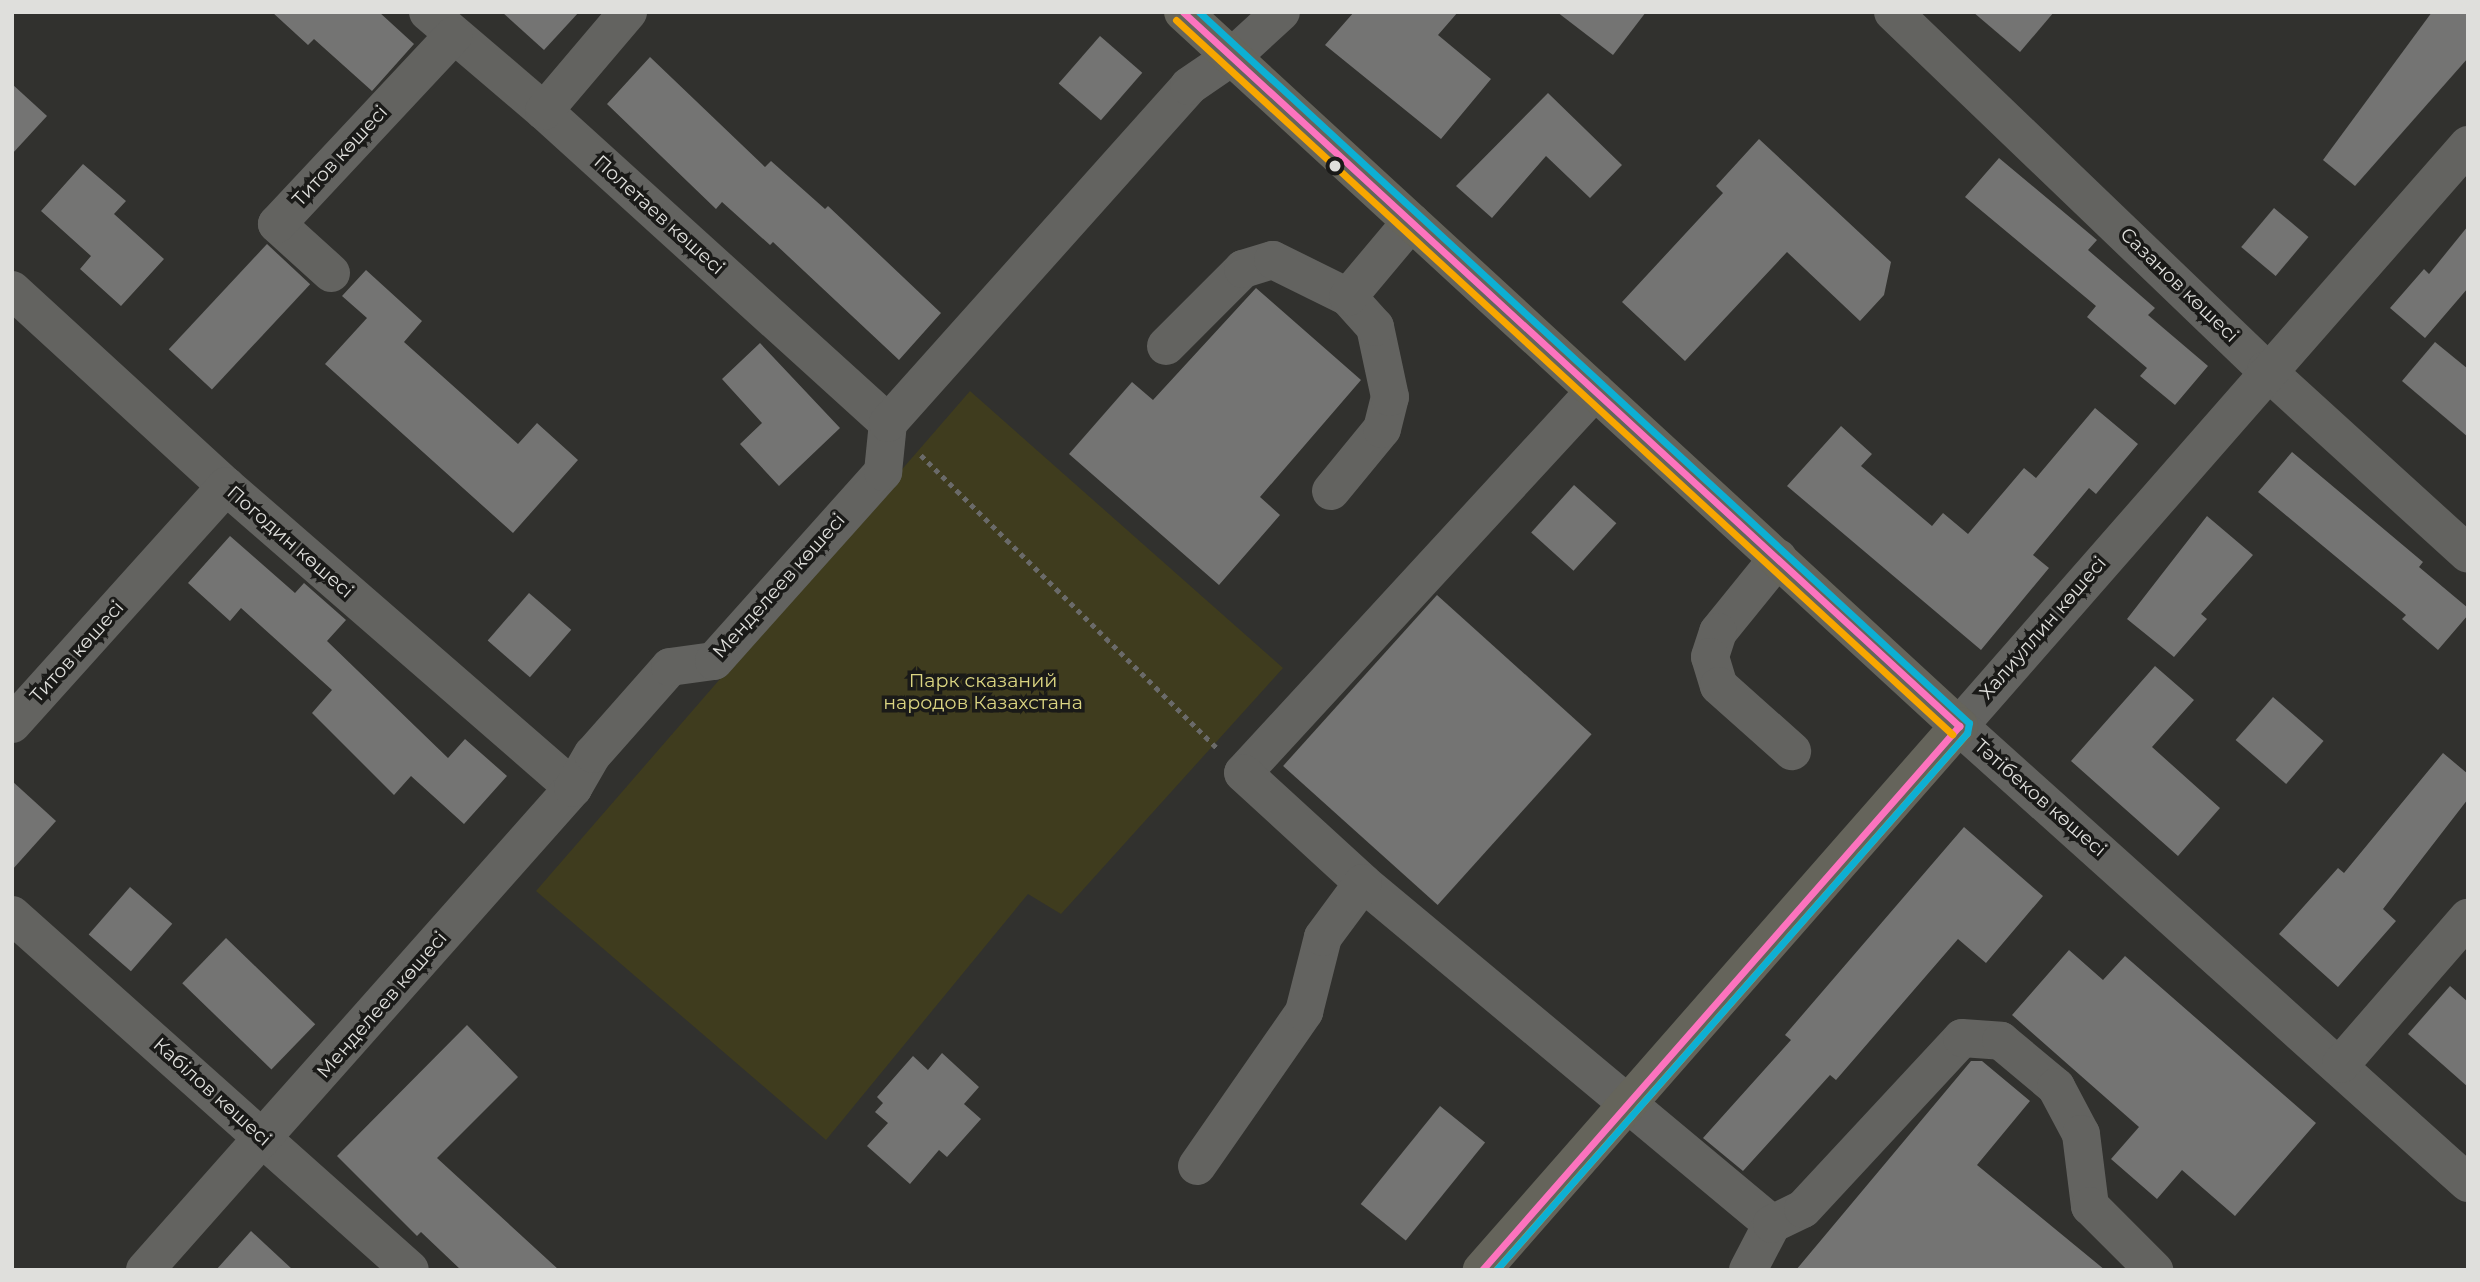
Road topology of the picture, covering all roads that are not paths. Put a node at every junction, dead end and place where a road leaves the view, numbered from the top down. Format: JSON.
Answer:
{"nodes":[{"id":1,"x":628,"y":12,"type":"edge"},
{"id":2,"x":1183,"y":12,"type":"edge"},
{"id":3,"x":1282,"y":12,"type":"edge"},
{"id":4,"x":1912,"y":18,"type":"edge"},
{"id":5,"x":440,"y":24,"type":"edge"},
{"id":6,"x":1233,"y":56,"type":"junction"},
{"id":7,"x":544,"y":111,"type":"junction"},
{"id":8,"x":2468,"y":145,"type":"edge"},
{"id":9,"x":1411,"y":222,"type":"junction"},
{"id":10,"x":331,"y":273,"type":"dead end"},
{"id":11,"x":12,"y":290,"type":"edge"},
{"id":12,"x":1348,"y":297,"type":"junction"},
{"id":13,"x":1166,"y":345,"type":"dead end"},
{"id":14,"x":2266,"y":370,"type":"junction"},
{"id":15,"x":1595,"y":391,"type":"junction"},
{"id":16,"x":888,"y":422,"type":"junction"},
{"id":17,"x":226,"y":486,"type":"junction"},
{"id":18,"x":1331,"y":491,"type":"dead end"},
{"id":19,"x":2468,"y":554,"type":"edge"},
{"id":20,"x":1778,"y":558,"type":"junction"},
{"id":21,"x":12,"y":724,"type":"edge"},
{"id":22,"x":1959,"y":726,"type":"junction"},
{"id":23,"x":1792,"y":751,"type":"dead end"},
{"id":24,"x":573,"y":788,"type":"junction"},
{"id":25,"x":1363,"y":883,"type":"junction"},
{"id":26,"x":12,"y":915,"type":"edge"},
{"id":27,"x":2468,"y":918,"type":"edge"},
{"id":28,"x":2341,"y":1064,"type":"junction"},
{"id":29,"x":1626,"y":1105,"type":"junction"},
{"id":30,"x":264,"y":1139,"type":"junction"},
{"id":31,"x":1197,"y":1166,"type":"dead end"},
{"id":32,"x":2468,"y":1183,"type":"edge"},
{"id":33,"x":1772,"y":1224,"type":"junction"},
{"id":34,"x":145,"y":1270,"type":"edge"},
{"id":35,"x":410,"y":1270,"type":"edge"},
{"id":36,"x":1482,"y":1270,"type":"edge"},
{"id":37,"x":1748,"y":1270,"type":"edge"},
{"id":38,"x":2154,"y":1270,"type":"edge"}],
"edges":[{"from":1,"to":7,"type":"street"},
{"from":2,"to":6,"type":"main road","name":"Тәтібеков көшесі"},
{"from":3,"to":6,"type":"street"},
{"from":4,"to":14,"type":"street","name":"Сазанов көшесі"},
{"from":5,"to":7,"type":"street","name":"Полетаев көшесі"},
{"from":5,"to":10,"type":"street","name":"Титов көшесі"},
{"from":6,"to":9,"type":"main road","name":"Тәтібеков көшесі"},
{"from":6,"to":16,"type":"street"},
{"from":7,"to":16,"type":"street","name":"Полетаев көшесі"},
{"from":8,"to":14,"type":"street","name":"Халиуллин көшесі"},
{"from":9,"to":12,"type":"street"},
{"from":9,"to":15,"type":"main road","name":"Тәтібеков көшесі"},
{"from":11,"to":17,"type":"street","name":"Погодин көшесі"},
{"from":12,"to":13,"type":"street"},
{"from":12,"to":18,"type":"street"},
{"from":14,"to":19,"type":"street","name":"Сазанов көшесі"},
{"from":14,"to":22,"type":"street","name":"Халиуллин көшесі"},
{"from":15,"to":20,"type":"main road","name":"Тәтібеков көшесі"},
{"from":15,"to":25,"type":"street"},
{"from":16,"to":24,"type":"street","name":"Менделеев көшесі"},
{"from":17,"to":21,"type":"street","name":"Титов көшесі"},
{"from":17,"to":24,"type":"street","name":"Погодин көшесі"},
{"from":20,"to":22,"type":"main road","name":"Тәтібеков көшесі"},
{"from":20,"to":23,"type":"street"},
{"from":22,"to":28,"type":"street","name":"Тәтібеков көшесі"},
{"from":22,"to":29,"type":"main road","name":"Халиуллин көшесі"},
{"from":24,"to":30,"type":"street","name":"Менделеев көшесі"},
{"from":25,"to":29,"type":"street"},
{"from":25,"to":31,"type":"street"},
{"from":26,"to":30,"type":"street","name":"Кабілов көшесі"},
{"from":27,"to":28,"type":"street"},
{"from":28,"to":32,"type":"street","name":"Тәтібеков көшесі"},
{"from":29,"to":33,"type":"street"},
{"from":29,"to":36,"type":"main road","name":"Халиуллин көшесі"},
{"from":30,"to":34,"type":"street","name":"Менделеев көшесі"},
{"from":30,"to":35,"type":"street","name":"Кабілов көшесі"},
{"from":33,"to":37,"type":"street"},
{"from":33,"to":38,"type":"street"}]}
